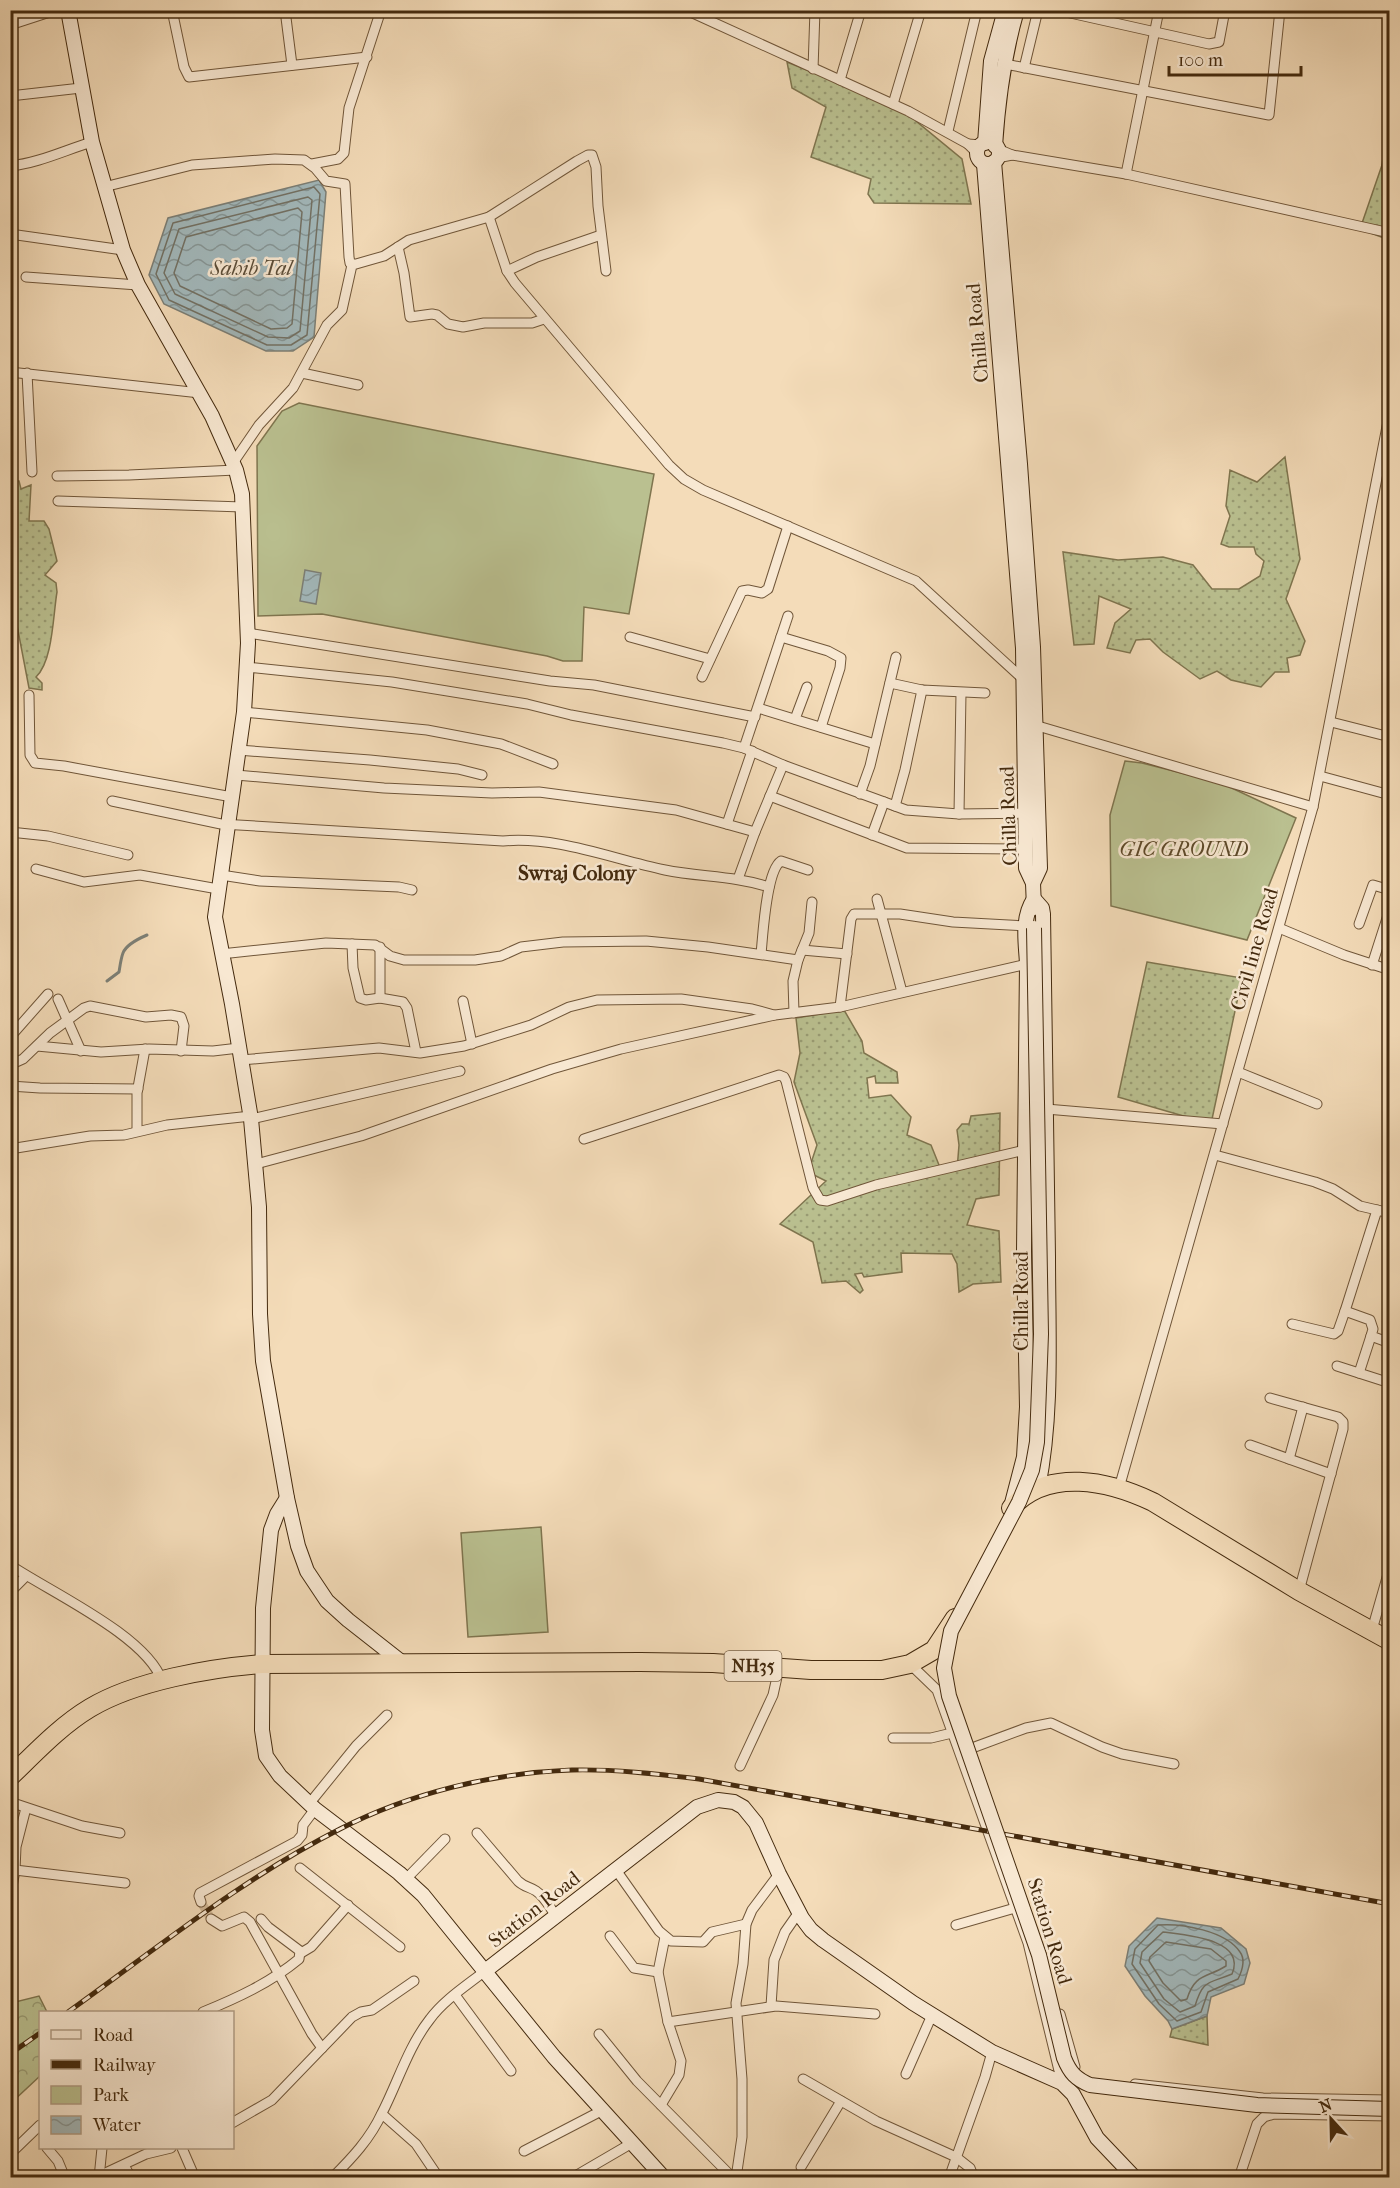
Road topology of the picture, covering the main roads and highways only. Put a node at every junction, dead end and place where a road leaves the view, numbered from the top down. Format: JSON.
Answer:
{"nodes":[{"id":1,"x":68,"y":10,"type":"edge"},
{"id":2,"x":1005,"y":10,"type":"edge"},
{"id":3,"x":1017,"y":10,"type":"edge"},
{"id":4,"x":987,"y":152,"type":"junction"},
{"id":5,"x":1006,"y":375,"type":"junction"},
{"id":6,"x":1031,"y":724,"type":"junction"},
{"id":7,"x":1033,"y":883,"type":"junction"},
{"id":8,"x":1034,"y":899,"type":"junction"},
{"id":9,"x":1030,"y":927,"type":"junction"},
{"id":10,"x":1038,"y":1488,"type":"junction"},
{"id":11,"x":286,"y":1498,"type":"junction"},
{"id":12,"x":1015,"y":1504,"type":"junction"},
{"id":13,"x":1389,"y":1641,"type":"edge"},
{"id":14,"x":262,"y":1664,"type":"junction"},
{"id":15,"x":404,"y":1664,"type":"junction"},
{"id":16,"x":10,"y":1777,"type":"edge"},
{"id":17,"x":485,"y":1971,"type":"junction"},
{"id":18,"x":1389,"y":2109,"type":"edge"},
{"id":19,"x":664,"y":2178,"type":"edge"},
{"id":20,"x":1135,"y":2178,"type":"edge"}],
"edges":[{"from":1,"to":11,"type":"main road"},
{"from":2,"to":4,"type":"main road"},
{"from":3,"to":4,"type":"main road"},
{"from":4,"to":5,"type":"main road"},
{"from":5,"to":6,"type":"main road","name":"Chilla Road"},
{"from":5,"to":6,"type":"main road"},
{"from":6,"to":7,"type":"main road","name":"Chilla Road"},
{"from":6,"to":7,"type":"main road"},
{"from":7,"to":8,"type":"main road","name":"Chilla Road"},
{"from":8,"to":9,"type":"main road","name":"Chilla Road"},
{"from":8,"to":10,"type":"main road"},
{"from":9,"to":12,"type":"main road"},
{"from":9,"to":12,"type":"main road","name":"Chilla Road","bridge":true},
{"from":10,"to":12,"type":"highway","number":"NH35"},
{"from":10,"to":13,"type":"highway","number":"NH35"},
{"from":11,"to":14,"type":"main road"},
{"from":11,"to":15,"type":"main road"},
{"from":12,"to":15,"type":"highway","number":"NH35"},
{"from":12,"to":18,"type":"main road","name":"Station Road","bridge":true},
{"from":14,"to":15,"type":"highway","number":"NH35"},
{"from":14,"to":16,"type":"highway","number":"NH35"},
{"from":14,"to":17,"type":"main road"},
{"from":17,"to":19,"type":"main road"},
{"from":17,"to":20,"type":"main road","name":"Station Road"}]}
